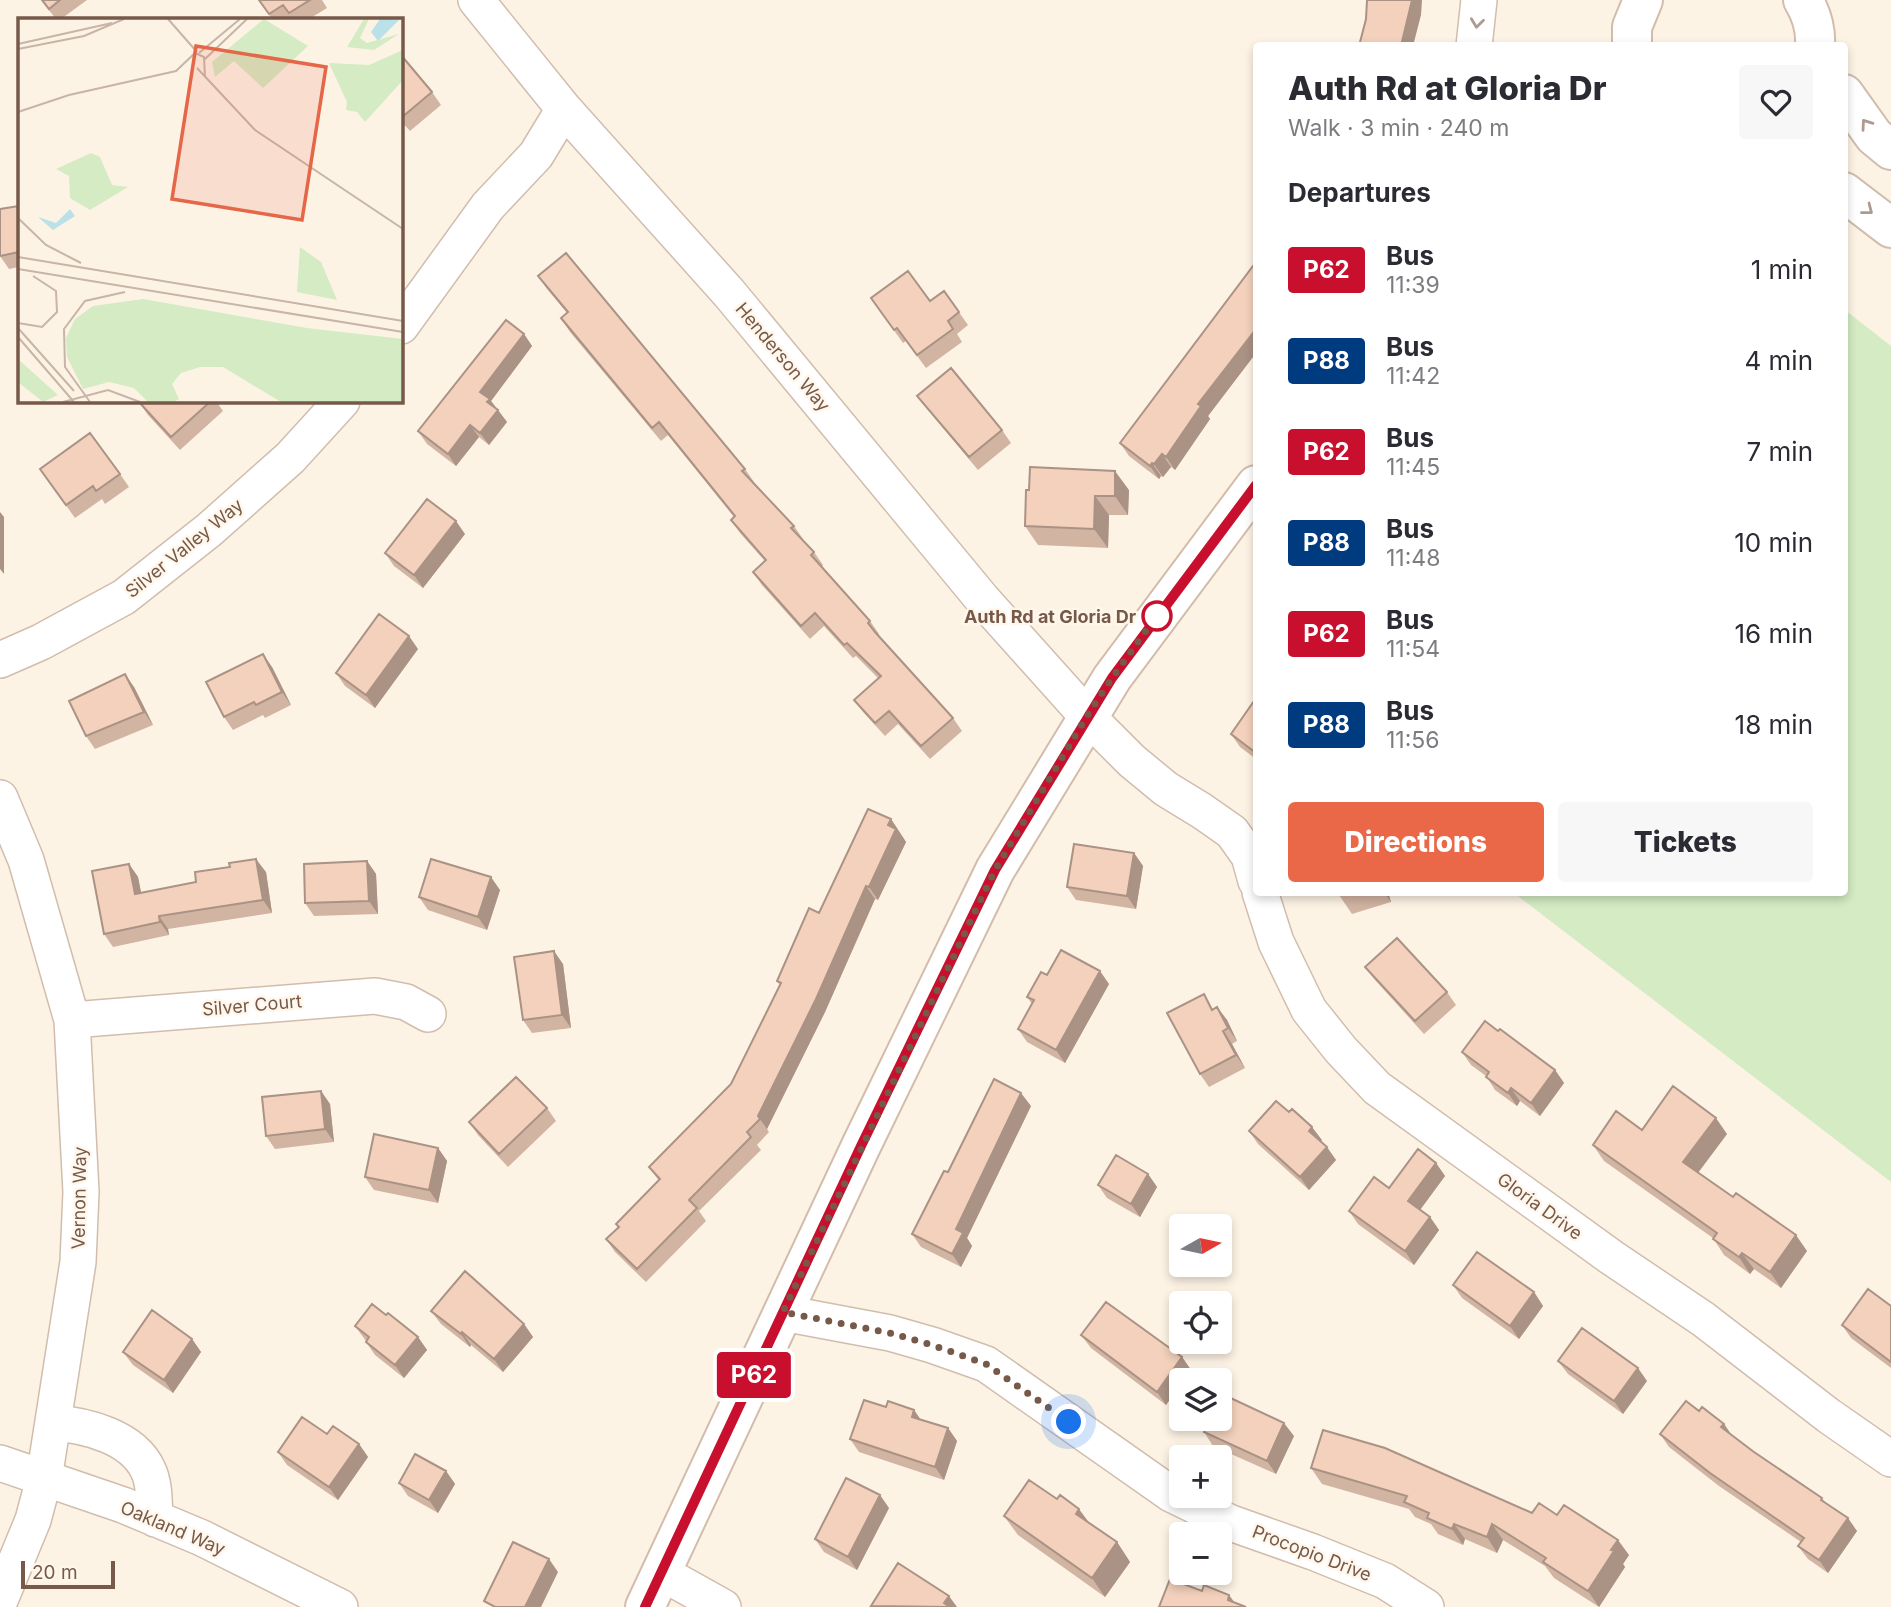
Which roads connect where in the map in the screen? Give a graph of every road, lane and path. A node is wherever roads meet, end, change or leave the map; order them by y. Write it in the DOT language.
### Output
graph roads {
  1 [pos="476,0"];
  2 [pos="1479,0"];
  3 [pos="1474,42"];
  4 [pos="1848,100"];
  5 [pos="564,109"];
  6 [pos="1891,150"];
  7 [pos="1848,195"];
  8 [pos="1891,228"];
  9 [pos="402,325"];
  10 [pos="341,402"];
  11 [pos="1253,489"];
  12 [pos="0,660"];
  13 [pos="1087,716"];
  14 [pos="0,798"];
  15 [pos="1253,870"];
  16 [pos="1261,896"];
  17 [pos="428,1014"];
  18 [pos="72,1020"];
  19 [pos="783,1312"];
  20 [pos="53,1423"];
  21 [pos="1891,1459"];
  22 [pos="0,1463"];
  23 [pos="44,1479"];
  24 [pos="155,1519"];
  25 [pos="662,1573"];
  26 [pos="0,1600"];
  27 [pos="340,1607"];
  28 [pos="645,1607"];
  29 [pos="723,1607"];
  30 [pos="1426,1607"];
  1 -- 5 [label="street, Henderson Way"];
  2 -- 3 [label="street, one-way"];
  6 -- 4 [label="main road, one-way"];
  5 -- 9 [label="street"];
  5 -- 13 [label="street, Henderson Way"];
  7 -- 8 [label="main road, one-way"];
  10 -- 12 [label="street, Silver Valley Way"];
  11 -- 13 [label="main road"];
  13 -- 15 [label="street"];
  13 -- 19 [label="main road"];
  14 -- 18 [label="street, Vernon Way"];
  16 -- 21 [label="street, Gloria Drive"];
  17 -- 18 [label="street, Silver Court"];
  18 -- 20 [label="street, Vernon Way"];
  19 -- 25 [label="main road"];
  19 -- 30 [label="street, Procopio Drive"];
  20 -- 23 [label="street, Vernon Way"];
  20 -- 24 [label="street"];
  22 -- 23 [label="street, Oakland Way"];
  23 -- 24 [label="street, Oakland Way"];
  23 -- 26 [label="street, Vernon Way"];
  24 -- 27 [label="street, Oakland Way"];
  25 -- 28 [label="main road"];
  25 -- 29 [label="street"];
}
